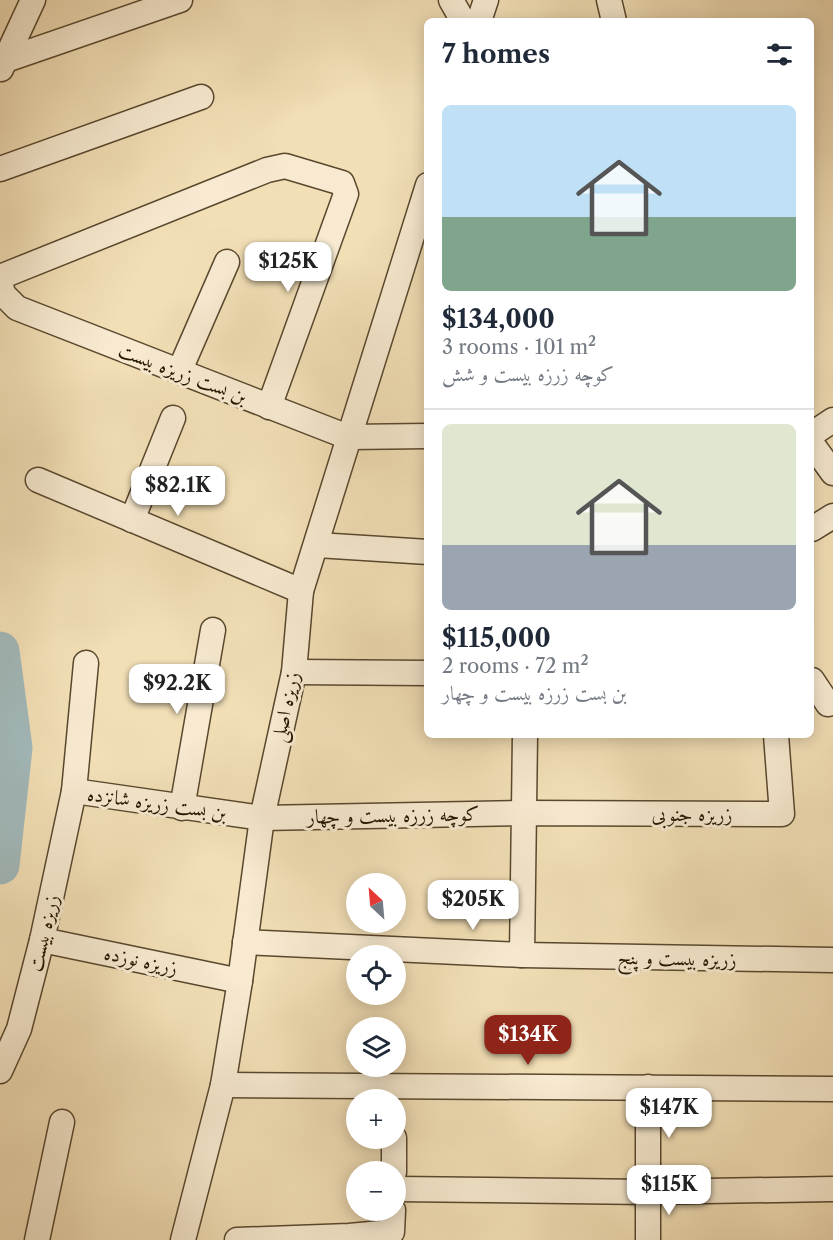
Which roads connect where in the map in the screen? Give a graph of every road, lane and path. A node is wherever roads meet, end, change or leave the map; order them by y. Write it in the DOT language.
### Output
graph roads {
  1 [pos="33,0"];
  2 [pos="180,0"];
  3 [pos="451,0"];
  4 [pos="486,0"];
  5 [pos="609,0"];
  6 [pos="461,18"];
  7 [pos="480,18"];
  8 [pos="613,18"];
  9 [pos="2,68"];
  10 [pos="201,97"];
  11 [pos="0,169"];
  12 [pos="424,198"];
  13 [pos="227,262"];
  14 [pos="0,279"];
  15 [pos="180,372"];
  16 [pos="269,407"];
  17 [pos="173,418"];
  18 [pos="833,420"];
  19 [pos="814,434"];
  20 [pos="424,436"];
  21 [pos="348,437"];
  22 [pos="814,447"];
  23 [pos="833,473"];
  24 [pos="38,480"];
  25 [pos="833,516"];
  26 [pos="132,520"];
  27 [pos="814,528"];
  28 [pos="317,545"];
  29 [pos="424,552"];
  30 [pos="301,591"];
  31 [pos="213,630"];
  32 [pos="86,663"];
  33 [pos="294,672"];
  34 [pos="424,673"];
  35 [pos="814,684"];
  36 [pos="824,707"];
  37 [pos="525,738"];
  38 [pos="776,738"];
  39 [pos="74,791"];
  40 [pos="182,808"];
  41 [pos="524,813"];
  42 [pos="262,818"];
  43 [pos="42,940"];
  44 [pos="246,942"];
  45 [pos="522,955"];
  46 [pos="833,960"];
  47 [pos="240,981"];
  48 [pos="0,1071"];
  49 [pos="223,1085"];
  50 [pos="648,1087"];
  51 [pos="833,1089"];
  52 [pos="346,1091"];
  53 [pos="406,1093"];
  54 [pos="62,1122"];
  55 [pos="833,1189"];
  56 [pos="406,1190"];
  57 [pos="648,1191"];
  58 [pos="393,1228"];
  59 [pos="37,1240"];
  60 [pos="183,1240"];
  61 [pos="237,1240"];
  62 [pos="648,1240"];
  1 -- 9 [label="street"];
  2 -- 9 [label="street"];
  3 -- 6 [label="street"];
  4 -- 7 [label="street"];
  5 -- 8 [label="street"];
  10 -- 11 [label="street"];
  12 -- 21 [label="street, زریزه اصلی"];
  13 -- 15 [label="street"];
  14 -- 15 [label="street, بن بست زریزه بیست"];
  14 -- 16 [label="street"];
  15 -- 16 [label="street, بن بست زریزه بیست"];
  16 -- 21 [label="street, بن بست زریزه بیست"];
  17 -- 26 [label="street"];
  18 -- 19 [label="street"];
  20 -- 21 [label="street"];
  21 -- 28 [label="street, زریزه اصلی"];
  22 -- 23 [label="street"];
  24 -- 26 [label="street"];
  25 -- 27 [label="street"];
  26 -- 30 [label="street"];
  28 -- 29 [label="street"];
  28 -- 30 [label="street, زریزه اصلی"];
  30 -- 33 [label="street, زریزه اصلی"];
  31 -- 40 [label="street"];
  32 -- 39 [label="street, بن بست زریزه شانزده"];
  33 -- 34 [label="street"];
  33 -- 42 [label="street, زریزه اصلی"];
  35 -- 36 [label="street"];
  37 -- 41 [label="street"];
  38 -- 41 [label="street, زریزه جنوبی"];
  39 -- 40 [label="street, بن بست زریزه شانزده"];
  39 -- 43 [label="street, زریزه بیست"];
  40 -- 42 [label="street, بن بست زریزه شانزده"];
  41 -- 42 [label="street, کوچه زرزه بیست و چهار"];
  41 -- 45 [label="street"];
  42 -- 44 [label="street, زریزه اصلی"];
  43 -- 47 [label="street, زریزه نوزده"];
  43 -- 48 [label="street, زریزه بیست"];
  44 -- 45 [label="street, زریزه بیست و پنج"];
  44 -- 47 [label="street, زریزه اصلی"];
  45 -- 46 [label="street, زریزه بیست و پنج"];
  47 -- 49 [label="street, زریزه اصلی"];
  49 -- 52 [label="street"];
  49 -- 60 [label="street, زریزه اصلی"];
  50 -- 51 [label="street"];
  50 -- 53 [label="street"];
  50 -- 57 [label="street"];
  54 -- 59 [label="street"];
  55 -- 57 [label="street"];
  56 -- 57 [label="street"];
  57 -- 62 [label="street"];
  58 -- 61 [label="street"];
}
